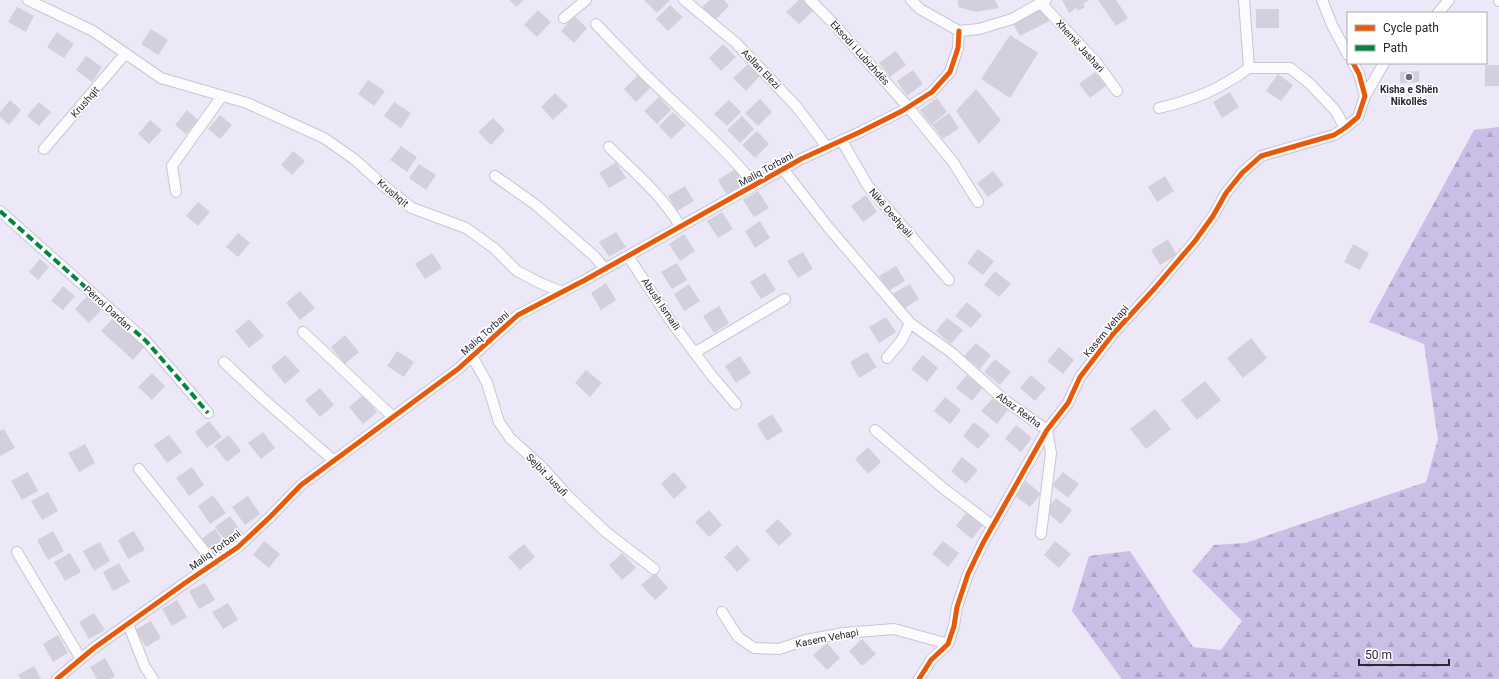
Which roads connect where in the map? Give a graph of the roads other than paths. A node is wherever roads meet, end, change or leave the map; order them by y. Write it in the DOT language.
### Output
graph roads {
  1 [pos="28,0"];
  2 [pos="586,0"];
  3 [pos="684,0"];
  4 [pos="810,0"];
  5 [pos="910,0"];
  6 [pos="1244,0"];
  7 [pos="1322,0"];
  8 [pos="1449,0"];
  9 [pos="1043,1"];
  10 [pos="1439,12"];
  11 [pos="564,18"];
  12 [pos="596,24"];
  13 [pos="959,31"];
  14 [pos="1347,53"];
  15 [pos="125,54"];
  16 [pos="1354,64"];
  17 [pos="1383,64"];
  18 [pos="1249,68"];
  19 [pos="1117,91"];
  20 [pos="222,96"];
  21 [pos="1365,96"];
  22 [pos="908,107"];
  23 [pos="1159,108"];
  24 [pos="1345,128"];
  25 [pos="842,141"];
  26 [pos="608,147"];
  27 [pos="827,147"];
  28 [pos="44,149"];
  29 [pos="783,169"];
  30 [pos="495,176"];
  31 [pos="755,185"];
  32 [pos="176,192"];
  33 [pos="978,202"];
  34 [pos="0,211"];
  35 [pos="680,226"];
  36 [pos="628,256"];
  37 [pos="605,269"];
  38 [pos="949,280"];
  39 [pos="562,292"];
  40 [pos="784,299"];
  41 [pos="910,323"];
  42 [pos="303,332"];
  43 [pos="694,352"];
  44 [pos="472,356"];
  45 [pos="887,358"];
  46 [pos="224,362"];
  47 [pos="736,404"];
  48 [pos="208,413"];
  49 [pos="393,417"];
  50 [pos="875,430"];
  51 [pos="1047,430"];
  52 [pos="333,460"];
  53 [pos="139,469"];
  54 [pos="993,526"];
  55 [pos="1041,534"];
  56 [pos="18,552"];
  57 [pos="214,563"];
  58 [pos="654,569"];
  59 [pos="722,612"];
  60 [pos="128,624"];
  61 [pos="948,644"];
  62 [pos="81,659"];
  63 [pos="919,678"];
  64 [pos="57,679"];
  65 [pos="153,679"];
  1 -- 15 [label="street, Krushqit"];
  2 -- 11 [label="street"];
  3 -- 27 [label="street, Asllan Elezi"];
  4 -- 22 [label="street, Eksodi i Lubizhdës"];
  5 -- 13 [label="street"];
  6 -- 18 [label="street"];
  7 -- 14 [label="street"];
  8 -- 10 [label="street"];
  9 -- 13 [label="street, Xhemë Jashari"];
  9 -- 19 [label="street, Xhemë Jashari"];
  12 -- 31 [label="street"];
  13 -- 22 [label="street, Maliq Torbani"];
  15 -- 20 [label="street, Krushqit"];
  15 -- 28 [label="street, Krushqit"];
  16 -- 21 [label="street"];
  17 -- 21 [label="street, Kasem Vehapi"];
  18 -- 23 [label="street"];
  18 -- 24 [label="street"];
  20 -- 32 [label="street"];
  20 -- 39 [label="street, Krushqit"];
  21 -- 24 [label="street, Kasem Vehapi"];
  22 -- 25 [label="street, Maliq Torbani"];
  22 -- 33 [label="street"];
  24 -- 51 [label="street, Kasem Vehapi"];
  25 -- 27 [label="street, Maliq Torbani"];
  25 -- 38 [label="street, Nikë Deshpali"];
  26 -- 35 [label="street"];
  27 -- 29 [label="street, Maliq Torbani"];
  29 -- 31 [label="street, Maliq Torbani"];
  29 -- 41 [label="street, Abaz Rexha"];
  30 -- 37 [label="street"];
  31 -- 35 [label="street, Maliq Torbani"];
  34 -- 48 [label="street, Përroi Dardan"];
  35 -- 36 [label="street, Maliq Torbani"];
  36 -- 37 [label="street, Maliq Torbani"];
  36 -- 43 [label="street, Abush Ismaili"];
  37 -- 39 [label="street, Maliq Torbani"];
  39 -- 44 [label="street, Maliq Torbani"];
  40 -- 43 [label="street"];
  41 -- 45 [label="street"];
  41 -- 51 [label="street, Abaz Rexha"];
  42 -- 49 [label="street"];
  43 -- 47 [label="street, Abush Ismaili"];
  44 -- 49 [label="street, Maliq Torbani"];
  44 -- 58 [label="street, Sejbit Jusufi"];
  46 -- 52 [label="street"];
  49 -- 52 [label="street, Maliq Torbani"];
  50 -- 54 [label="street"];
  51 -- 54 [label="street, Kasem Vehapi"];
  51 -- 55 [label="street, Abaz Rexha"];
  52 -- 57 [label="street, Maliq Torbani"];
  53 -- 57 [label="street"];
  54 -- 61 [label="street, Kasem Vehapi"];
  56 -- 62 [label="street"];
  57 -- 60 [label="street, Maliq Torbani"];
  59 -- 61 [label="street, Kasem Vehapi"];
  60 -- 62 [label="street, Maliq Torbani"];
  60 -- 65 [label="street"];
  61 -- 63 [label="street, Kasem Vehapi"];
  62 -- 64 [label="street, Maliq Torbani"];
}
